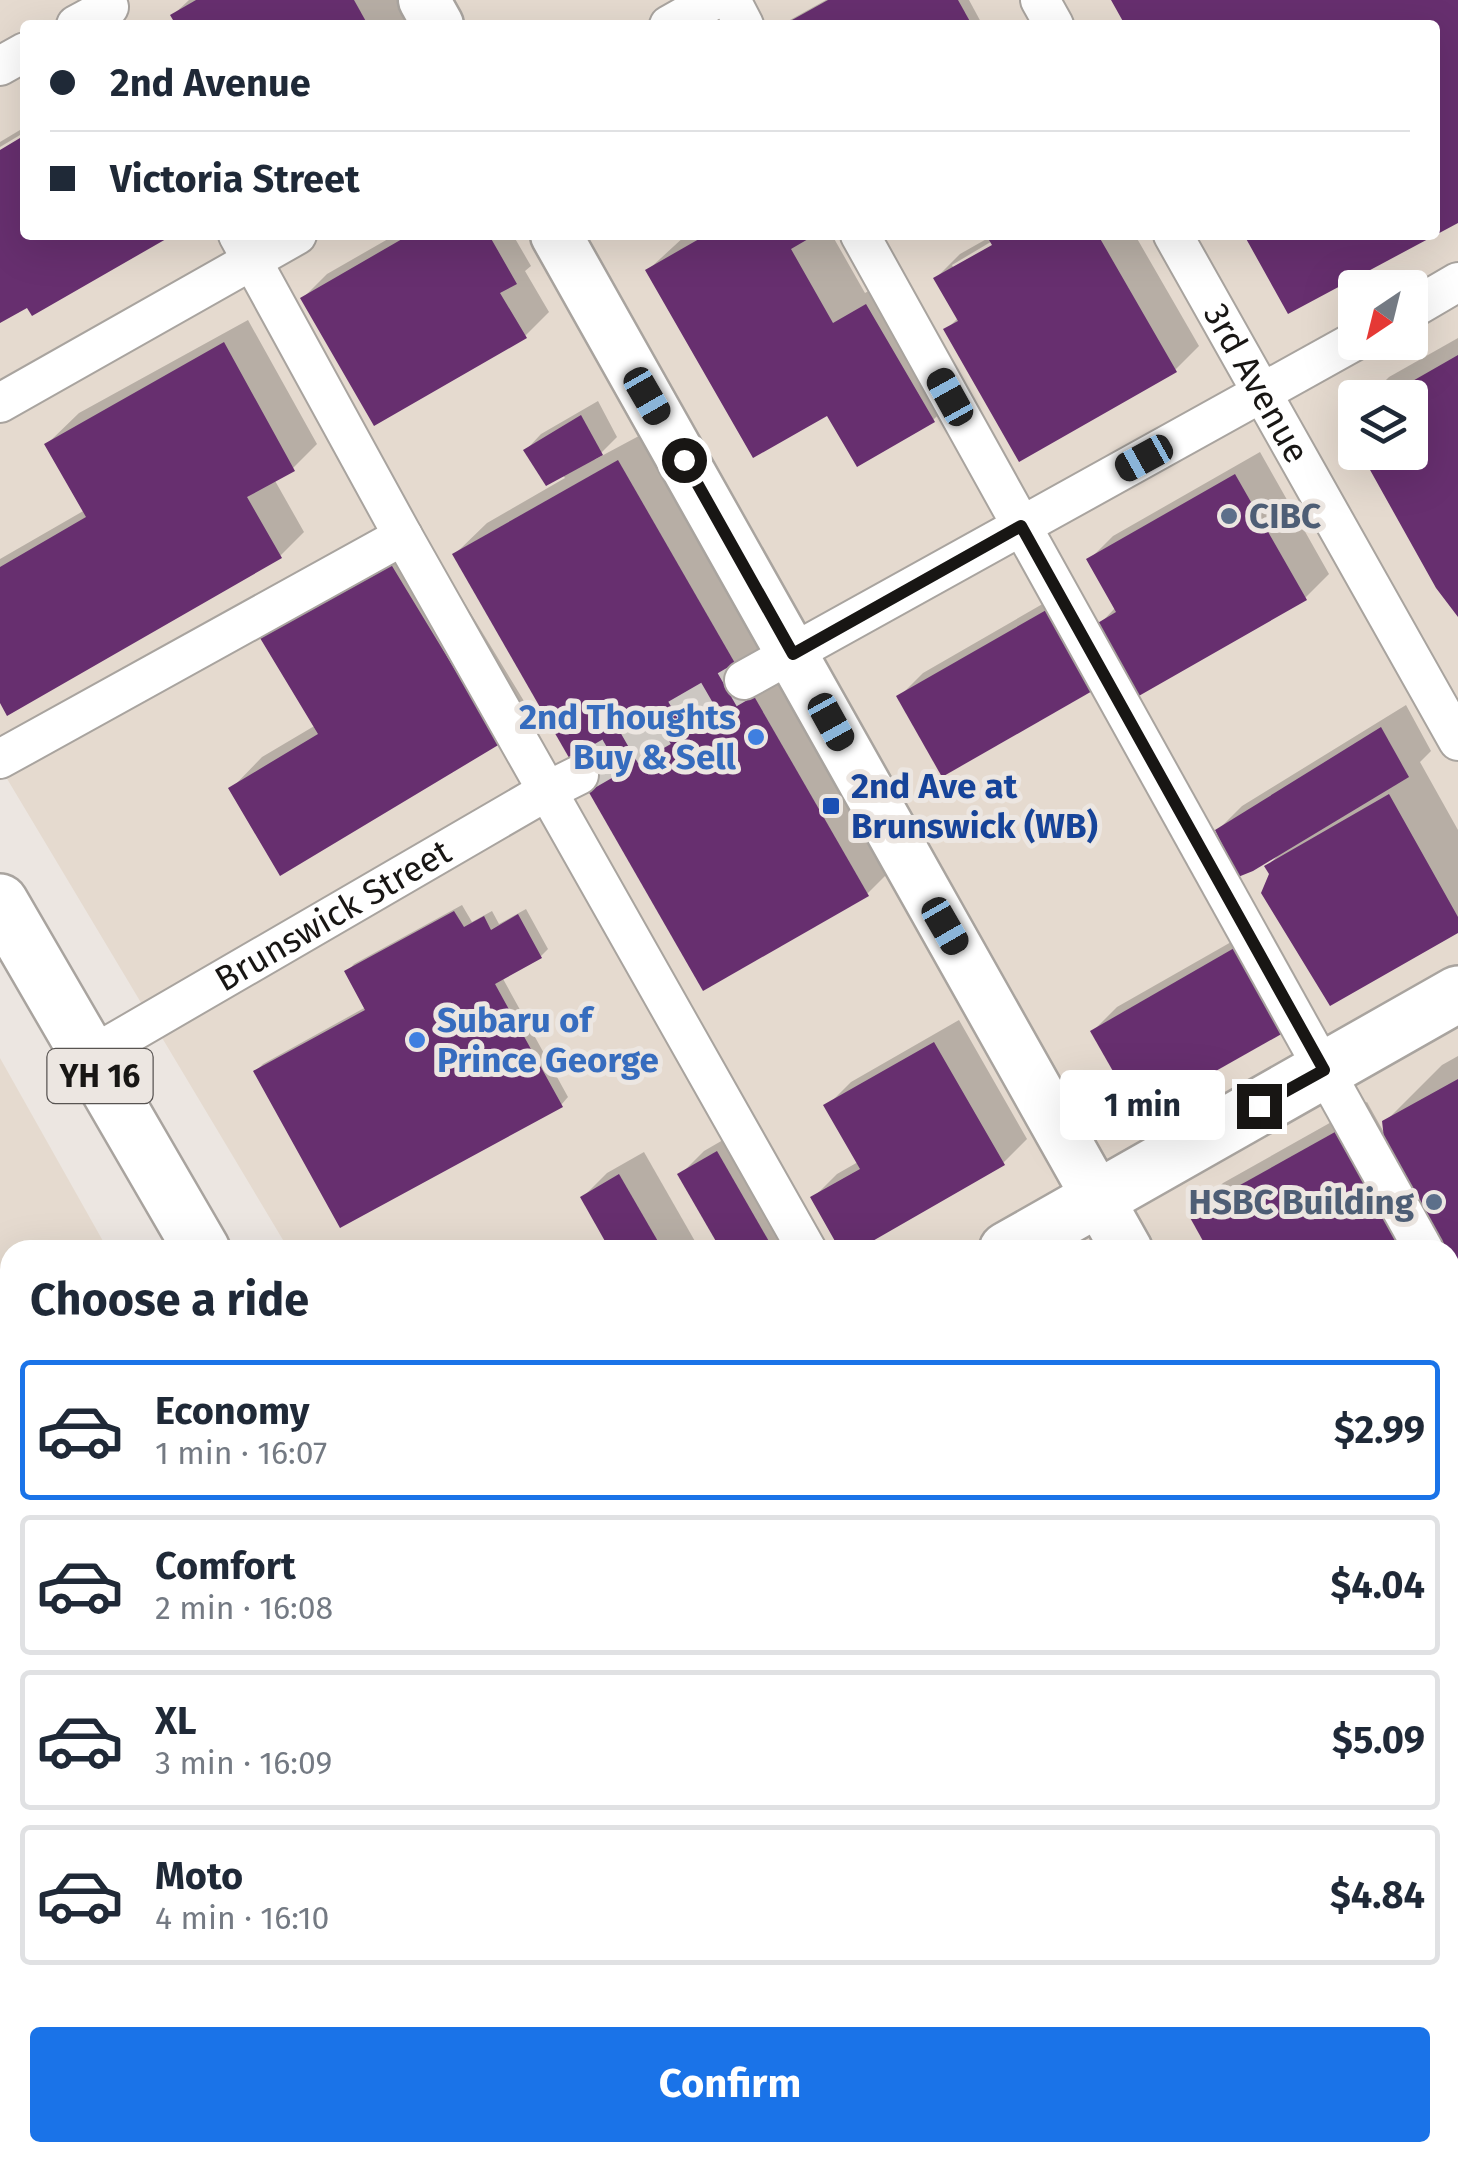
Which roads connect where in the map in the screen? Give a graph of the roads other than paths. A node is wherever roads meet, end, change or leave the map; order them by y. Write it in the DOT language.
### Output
graph roads {
  1 [pos="714,0"];
  2 [pos="678,20"];
  3 [pos="277,240"];
  4 [pos="559,240"];
  5 [pos="863,240"];
  6 [pos="1176,240"];
  7 [pos="246,248"];
  8 [pos="1458,282"];
  9 [pos="1428,300"];
  10 [pos="1338,351"];
  11 [pos="1262,394"];
  12 [pos="0,404"];
  13 [pos="1021,526"];
  14 [pos="403,536"];
  15 [pos="793,654"];
  16 [pos="744,680"];
  17 [pos="1458,740"];
  18 [pos="0,759"];
  19 [pos="563,783"];
  20 [pos="0,902"];
  21 [pos="1458,994"];
  22 [pos="89,1057"];
  23 [pos="1324,1070"];
  24 [pos="1098,1198"];
  25 [pos="196,1240"];
  26 [pos="802,1240"];
  27 [pos="1024,1240"];
  28 [pos="1122,1240"];
  29 [pos="1418,1240"];
  1 -- 2 [label="street"];
  3 -- 7 [label="street"];
  4 -- 15 [label="main road"];
  5 -- 13 [label="street"];
  6 -- 11 [label="street, 3rd Avenue"];
  7 -- 12 [label="street"];
  7 -- 14 [label="street"];
  8 -- 9 [label="street"];
  10 -- 11 [label="street"];
  11 -- 13 [label="street"];
  11 -- 17 [label="street, 3rd Avenue"];
  13 -- 15 [label="street"];
  13 -- 23 [label="street"];
  14 -- 18 [label="street"];
  14 -- 19 [label="street"];
  15 -- 16 [label="street"];
  15 -- 24 [label="main road"];
  19 -- 22 [label="street, Brunswick Street"];
  19 -- 26 [label="street"];
  20 -- 22 [label="highway, YH 16"];
  21 -- 23 [label="highway"];
  22 -- 25 [label="highway, YH 16"];
  23 -- 24 [label="highway"];
  23 -- 29 [label="street"];
  24 -- 27 [label="highway"];
  24 -- 28 [label="main road"];
}
